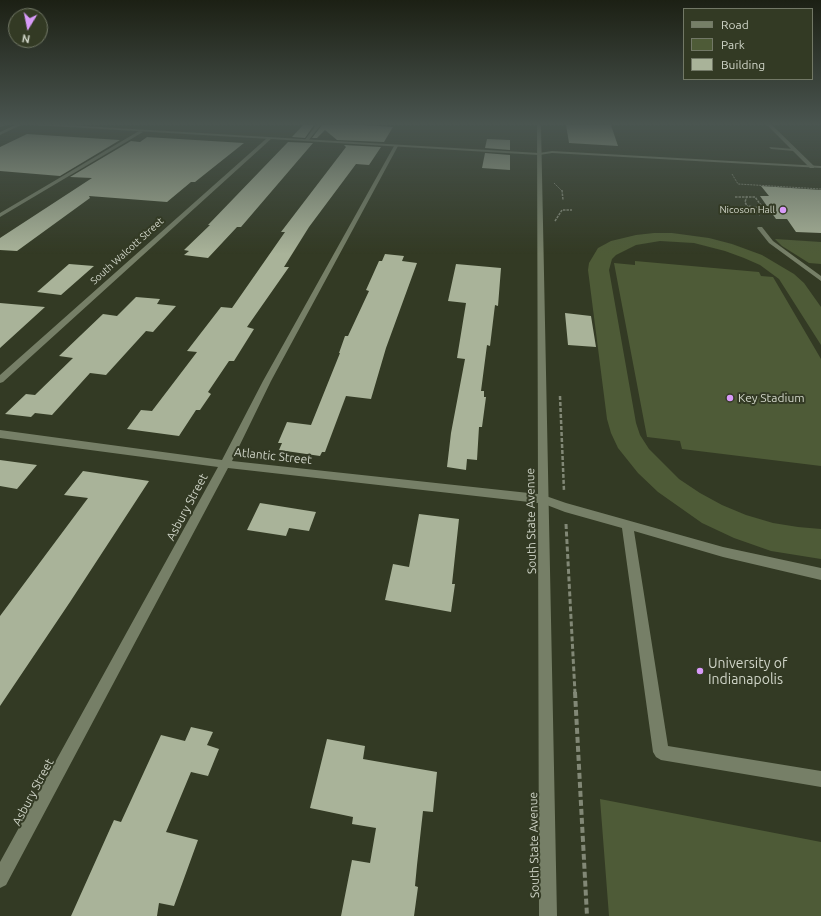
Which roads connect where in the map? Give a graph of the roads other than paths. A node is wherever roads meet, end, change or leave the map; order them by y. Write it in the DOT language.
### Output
graph roads {
  1 [pos="80,168"];
  2 [pos="236,168"];
  3 [pos="384,168"];
  4 [pos="539,168"];
  5 [pos="724,168"];
  6 [pos="783,171"];
  7 [pos="806,172"];
  8 [pos="814,173"];
  9 [pos="0,215"];
  10 [pos="760,228"];
  11 [pos="821,279"];
  12 [pos="0,380"];
  13 [pos="0,434"];
  14 [pos="225,464"];
  15 [pos="544,499"];
  16 [pos="627,525"];
  17 [pos="821,574"];
  18 [pos="821,779"];
  19 [pos="0,879"];
  20 [pos="548,916"];
  1 -- 9 [label="street"];
  2 -- 12 [label="street, South Walcott Street"];
  3 -- 14 [label="street, Asbury Street"];
  4 -- 15 [label="street, South State Avenue"];
  5 -- 6 [label="street"];
  7 -- 8 [label="street"];
  10 -- 11 [label="street"];
  13 -- 14 [label="street, Atlantic Street"];
  14 -- 15 [label="street, Atlantic Street"];
  14 -- 19 [label="street, Asbury Street"];
  15 -- 16 [label="street, Atlantic Street"];
  15 -- 20 [label="street, South State Avenue"];
  16 -- 17 [label="street, Atlantic Street"];
  16 -- 18 [label="street"];
}
